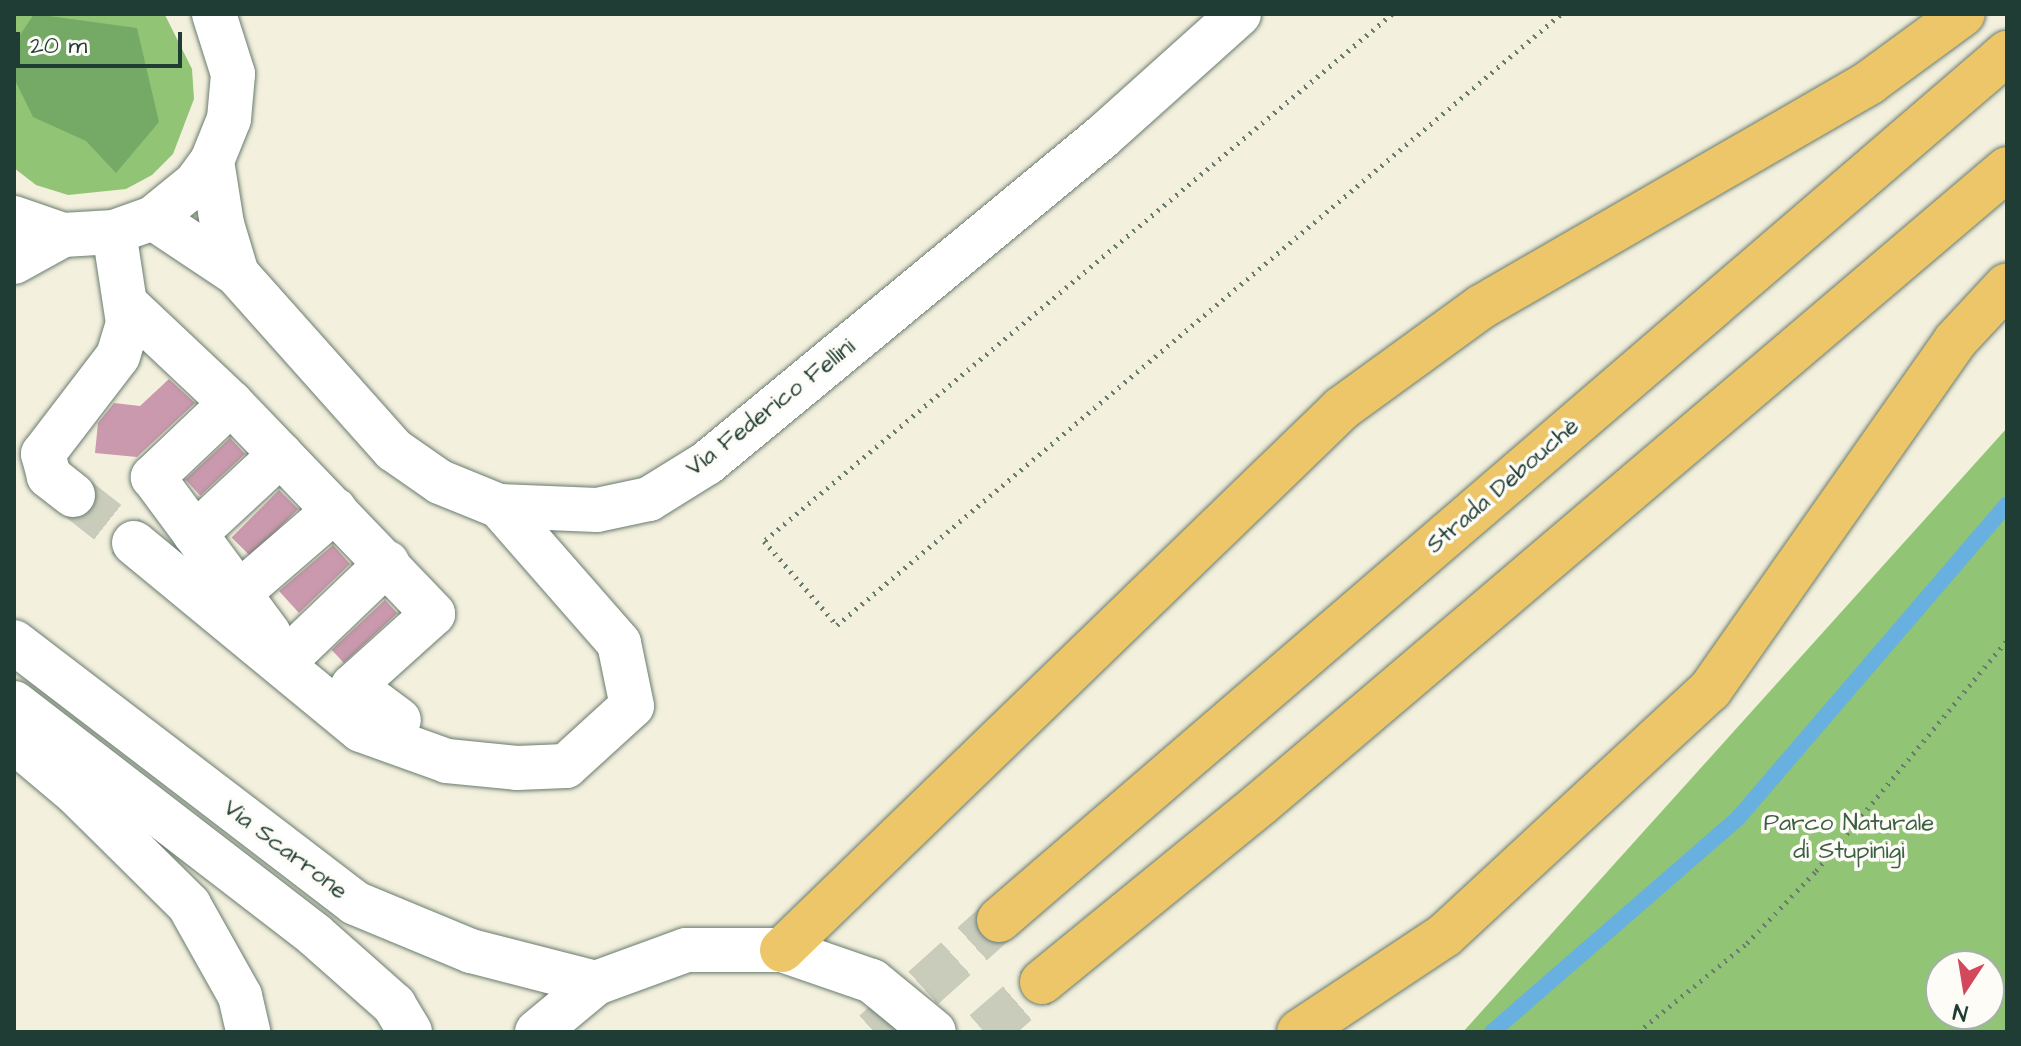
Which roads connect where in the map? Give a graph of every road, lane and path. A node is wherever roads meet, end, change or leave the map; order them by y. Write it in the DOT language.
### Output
graph roads {
  1 [pos="1239,14"];
  2 [pos="1392,14"];
  3 [pos="1561,14"];
  4 [pos="1963,14"];
  5 [pos="222,20"];
  6 [pos="2007,53"];
  7 [pos="212,161"];
  8 [pos="2007,169"];
  9 [pos="14,218"];
  10 [pos="133,225"];
  11 [pos="63,235"];
  12 [pos="14,262"];
  13 [pos="237,274"];
  14 [pos="2007,285"];
  15 [pos="126,304"];
  16 [pos="231,403"];
  17 [pos="281,454"];
  18 [pos="73,495"];
  19 [pos="499,506"];
  20 [pos="335,510"];
  21 [pos="195,534"];
  22 [pos="134,543"];
  23 [pos="387,563"];
  24 [pos="239,593"];
  25 [pos="2007,640"];
  26 [pos="14,642"];
  27 [pos="299,675"];
  28 [pos="14,703"];
  29 [pos="605,731"];
  30 [pos="14,741"];
  31 [pos="999,920"];
  32 [pos="782,950"];
  33 [pos="1042,982"];
  34 [pos="596,983"];
  35 [pos="248,1032"];
  36 [pos="410,1032"];
  37 [pos="537,1032"];
  38 [pos="934,1032"];
  39 [pos="1299,1032"];
  40 [pos="1638,1032"];
  1 -- 19 [label="street, Via Federico Fellini"];
  2 -- 3 [label="path"];
  4 -- 32 [label="main road"];
  5 -- 7 [label="street"];
  6 -- 31 [label="main road, Strada Debouchè"];
  7 -- 10 [label="street"];
  7 -- 13 [label="street, Via Federico Fellini"];
  8 -- 33 [label="main road"];
  9 -- 11 [label="street"];
  10 -- 11 [label="street"];
  10 -- 13 [label="street, Via Federico Fellini"];
  10 -- 15 [label="street"];
  11 -- 12 [label="street"];
  13 -- 19 [label="street, Via Federico Fellini"];
  14 -- 39 [label="main road"];
  15 -- 16 [label="street"];
  15 -- 18 [label="street"];
  16 -- 17 [label="street"];
  16 -- 21 [label="street"];
  17 -- 20 [label="street"];
  17 -- 21 [label="street"];
  19 -- 29 [label="street"];
  20 -- 23 [label="street"];
  20 -- 24 [label="street"];
  21 -- 24 [label="street"];
  22 -- 27 [label="street"];
  23 -- 27 [label="street"];
  23 -- 29 [label="street"];
  24 -- 27 [label="street"];
  25 -- 40 [label="path"];
  26 -- 34 [label="street, Via Scarrone"];
  27 -- 29 [label="street"];
  28 -- 36 [label="street, Via Scarrone"];
  30 -- 35 [label="street"];
  32 -- 34 [label="street"];
  32 -- 38 [label="street"];
  34 -- 37 [label="street"];
}
